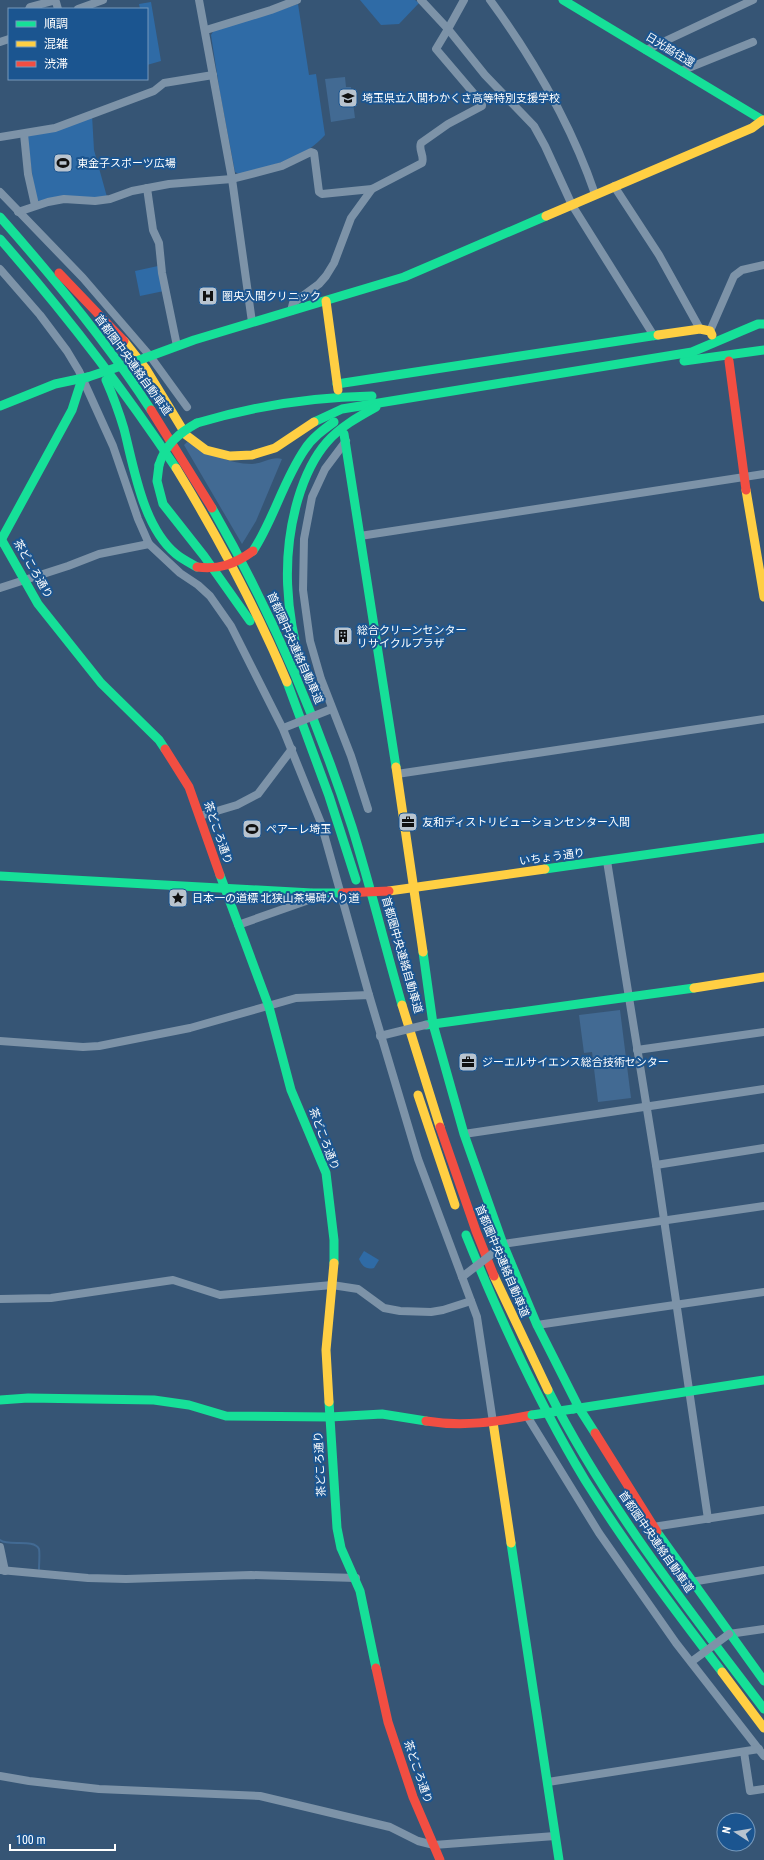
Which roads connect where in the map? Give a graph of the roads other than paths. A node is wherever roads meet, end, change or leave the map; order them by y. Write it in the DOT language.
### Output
graph roads {
  1 [pos="200,0"];
  2 [pos="296,0"];
  3 [pos="421,0"];
  4 [pos="464,0"];
  5 [pos="490,0"];
  6 [pos="564,0"];
  7 [pos="753,0"];
  8 [pos="102,3"];
  9 [pos="30,8"];
  10 [pos="58,8"];
  11 [pos="82,8"];
  12 [pos="448,29"];
  13 [pos="206,30"];
  14 [pos="753,42"];
  15 [pos="646,50"];
  16 [pos="681,70"];
  17 [pos="213,75"];
  18 [pos="764,122"];
  19 [pos="24,134"];
  20 [pos="0,137"];
  21 [pos="232,179"];
  22 [pos="614,186"];
  23 [pos="147,188"];
  24 [pos="372,190"];
  25 [pos="0,192"];
  26 [pos="595,194"];
  27 [pos="35,205"];
  28 [pos="572,205"];
  29 [pos="18,212"];
  30 [pos="0,216"];
  31 [pos="0,239"];
  32 [pos="764,265"];
  33 [pos="0,269"];
  34 [pos="326,301"];
  35 [pos="291,312"];
  36 [pos="252,322"];
  37 [pos="764,324"];
  38 [pos="700,329"];
  39 [pos="711,333"];
  40 [pos="654,336"];
  41 [pos="84,337"];
  42 [pos="177,346"];
  43 [pos="764,350"];
  44 [pos="147,357"];
  45 [pos="729,361"];
  46 [pos="85,378"];
  47 [pos="411,397"];
  48 [pos="0,406"];
  49 [pos="187,407"];
  50 [pos="376,407"];
  51 [pos="345,437"];
  52 [pos="764,474"];
  53 [pos="744,476"];
  54 [pos="360,536"];
  55 [pos="0,539"];
  56 [pos="149,544"];
  57 [pos="24,580"];
  58 [pos="0,588"];
  59 [pos="764,597"];
  60 [pos="331,709"];
  61 [pos="764,718"];
  62 [pos="285,728"];
  63 [pos="292,749"];
  64 [pos="323,774"];
  65 [pos="397,774"];
  66 [pos="339,789"];
  67 [pos="368,809"];
  68 [pos="200,816"];
  69 [pos="764,838"];
  70 [pos="607,861"];
  71 [pos="0,876"];
  72 [pos="224,887"];
  73 [pos="412,889"];
  74 [pos="312,893"];
  75 [pos="342,893"];
  76 [pos="364,905"];
  77 [pos="238,925"];
  78 [pos="372,933"];
  79 [pos="764,977"];
  80 [pos="369,995"];
  81 [pos="628,998"];
  82 [pos="269,1007"];
  83 [pos="429,1025"];
  84 [pos="764,1032"];
  85 [pos="380,1036"];
  86 [pos="402,1039"];
  87 [pos="0,1041"];
  88 [pos="637,1050"];
  89 [pos="415,1085"];
  90 [pos="764,1089"];
  91 [pos="646,1107"];
  92 [pos="464,1134"];
  93 [pos="764,1148"];
  94 [pos="656,1165"];
  95 [pos="764,1206"];
  96 [pos="457,1211"];
  97 [pos="664,1222"];
  98 [pos="462,1225"];
  99 [pos="503,1244"];
  100 [pos="462,1277"];
  101 [pos="332,1285"];
  102 [pos="764,1292"];
  103 [pos="0,1299"];
  104 [pos="471,1301"];
  105 [pos="676,1306"];
  106 [pos="537,1325"];
  107 [pos="764,1380"];
  108 [pos="688,1392"];
  109 [pos="0,1400"];
  110 [pos="576,1408"];
  111 [pos="529,1416"];
  112 [pos="330,1417"];
  113 [pos="493,1422"];
  114 [pos="764,1510"];
  115 [pos="708,1519"];
  116 [pos="653,1527"];
  117 [pos="0,1547"];
  118 [pos="764,1570"];
  119 [pos="2,1571"];
  120 [pos="356,1578"];
  121 [pos="691,1582"];
  122 [pos="764,1629"];
  123 [pos="729,1634"];
  124 [pos="691,1662"];
  125 [pos="764,1680"];
  126 [pos="764,1709"];
  127 [pos="764,1728"];
  128 [pos="744,1752"];
  129 [pos="762,1752"];
  130 [pos="0,1776"];
  131 [pos="548,1782"];
  132 [pos="764,1789"];
  133 [pos="555,1836"];
  134 [pos="434,1845"];
  135 [pos="440,1860"];
  136 [pos="559,1860"];
  1 -- 13 [label="street"];
  2 -- 13 [label="street"];
  3 -- 12 [label="street"];
  4 -- 12 [label="street"];
  5 -- 26 [label="street"];
  6 -- 15 [label="main road, 日光脇往還"];
  7 -- 15 [label="street"];
  8 -- 11 [label="street"];
  9 -- 10 [label="street"];
  12 -- 24 [label="street"];
  12 -- 28 [label="street"];
  13 -- 17 [label="street"];
  14 -- 16 [label="street"];
  15 -- 16 [label="main road, 日光脇往還"];
  16 -- 18 [label="main road, 日光脇往還"];
  17 -- 19 [label="street"];
  17 -- 21 [label="street"];
  18 -- 22 [label="main road"];
  19 -- 20 [label="street"];
  19 -- 27 [label="street"];
  21 -- 23 [label="street"];
  21 -- 24 [label="street"];
  21 -- 36 [label="street"];
  22 -- 26 [label="main road"];
  22 -- 38 [label="street"];
  23 -- 27 [label="street"];
  23 -- 42 [label="street"];
  24 -- 35 [label="street"];
  25 -- 29 [label="street"];
  26 -- 28 [label="main road"];
  27 -- 29 [label="street"];
  28 -- 34 [label="main road"];
  28 -- 40 [label="street"];
  29 -- 44 [label="street"];
  30 -- 47 [label="main road"];
  30 -- 66 [label="main road, 首都圏中央連絡自動車道"];
  31 -- 41 [label="main road, 首都圏中央連絡自動車道"];
  32 -- 39 [label="street"];
  33 -- 46 [label="street"];
  34 -- 35 [label="main road"];
  34 -- 40 [label="main road"];
  35 -- 36 [label="main road"];
  36 -- 42 [label="main road"];
  37 -- 47 [label="main road"];
  38 -- 39 [label="main road"];
  38 -- 40 [label="main road"];
  41 -- 50 [label="main road, bridge"];
  41 -- 64 [label="main road, 首都圏中央連絡自動車道"];
  42 -- 44 [label="main road"];
  43 -- 50 [label="main road"];
  44 -- 46 [label="main road, bridge"];
  44 -- 49 [label="street"];
  45 -- 53 [label="main road"];
  46 -- 48 [label="main road"];
  46 -- 55 [label="main road"];
  46 -- 56 [label="street"];
  47 -- 64 [label="main road, bridge"];
  50 -- 66 [label="main road"];
  51 -- 54 [label="main road"];
  51 -- 60 [label="street"];
  52 -- 53 [label="street"];
  53 -- 54 [label="street"];
  53 -- 59 [label="main road"];
  54 -- 65 [label="main road"];
  55 -- 57 [label="main road, 茶どころ通り"];
  56 -- 57 [label="street"];
  56 -- 62 [label="street"];
  57 -- 58 [label="street"];
  57 -- 68 [label="main road, 茶どころ通り"];
  60 -- 62 [label="street, bridge"];
  60 -- 67 [label="street"];
  61 -- 65 [label="street"];
  62 -- 63 [label="street"];
  63 -- 68 [label="street"];
  63 -- 75 [label="street"];
  64 -- 76 [label="main road, 首都圏中央連絡自動車道"];
  65 -- 73 [label="main road"];
  66 -- 126 [label="main road, 首都圏中央連絡自動車道"];
  68 -- 72 [label="main road, 茶どころ通り"];
  69 -- 70 [label="main road, いちょう通り"];
  70 -- 73 [label="main road, いちょう通り"];
  70 -- 81 [label="street"];
  71 -- 72 [label="main road, いちょう通り"];
  72 -- 74 [label="main road, いちょう通り"];
  72 -- 77 [label="main road, 茶どころ通り"];
  73 -- 75 [label="main road, いちょう通り, bridge"];
  73 -- 83 [label="main road"];
  74 -- 75 [label="main road, いちょう通り"];
  74 -- 77 [label="street"];
  75 -- 80 [label="street"];
  77 -- 82 [label="main road, 茶どころ通り"];
  78 -- 86 [label="main road, 首都圏中央連絡自動車道"];
  79 -- 81 [label="main road"];
  80 -- 82 [label="street"];
  80 -- 85 [label="street"];
  81 -- 83 [label="main road"];
  81 -- 88 [label="street"];
  82 -- 87 [label="street"];
  82 -- 101 [label="main road, 茶どころ通り"];
  83 -- 85 [label="street, bridge"];
  83 -- 92 [label="main road"];
  84 -- 88 [label="street"];
  85 -- 100 [label="street"];
  88 -- 91 [label="street"];
  89 -- 96 [label="main road, 首都圏中央連絡自動車道"];
  90 -- 91 [label="street"];
  91 -- 92 [label="street"];
  91 -- 94 [label="street"];
  92 -- 99 [label="main road"];
  93 -- 94 [label="street"];
  94 -- 97 [label="street"];
  95 -- 97 [label="street"];
  97 -- 99 [label="street"];
  97 -- 105 [label="street"];
  98 -- 127 [label="main road, 首都圏中央連絡自動車道"];
  99 -- 100 [label="street, bridge"];
  99 -- 106 [label="main road"];
  100 -- 104 [label="street"];
  101 -- 103 [label="street"];
  101 -- 104 [label="street"];
  101 -- 112 [label="main road, 茶どころ通り"];
  102 -- 105 [label="street"];
  104 -- 113 [label="street"];
  105 -- 106 [label="street"];
  105 -- 108 [label="street"];
  106 -- 110 [label="main road"];
  107 -- 108 [label="main road"];
  108 -- 110 [label="main road"];
  108 -- 115 [label="street"];
  109 -- 112 [label="main road"];
  110 -- 111 [label="main road, bridge"];
  110 -- 116 [label="main road"];
  111 -- 113 [label="main road"];
  111 -- 124 [label="street"];
  112 -- 113 [label="main road"];
  112 -- 120 [label="main road, 茶どころ通り"];
  113 -- 131 [label="main road"];
  114 -- 115 [label="street"];
  115 -- 116 [label="street"];
  116 -- 121 [label="main road"];
  117 -- 119 [label="street"];
  118 -- 121 [label="street"];
  119 -- 120 [label="street"];
  120 -- 134 [label="main road, 茶どころ通り"];
  121 -- 123 [label="main road"];
  122 -- 123 [label="street"];
  123 -- 124 [label="street, bridge"];
  123 -- 125 [label="main road"];
  124 -- 129 [label="street"];
  128 -- 129 [label="street"];
  128 -- 131 [label="street"];
  128 -- 132 [label="street"];
  130 -- 134 [label="street"];
  131 -- 133 [label="main road"];
  133 -- 134 [label="street"];
  133 -- 136 [label="main road"];
  134 -- 135 [label="main road, 茶どころ通り"];
}
